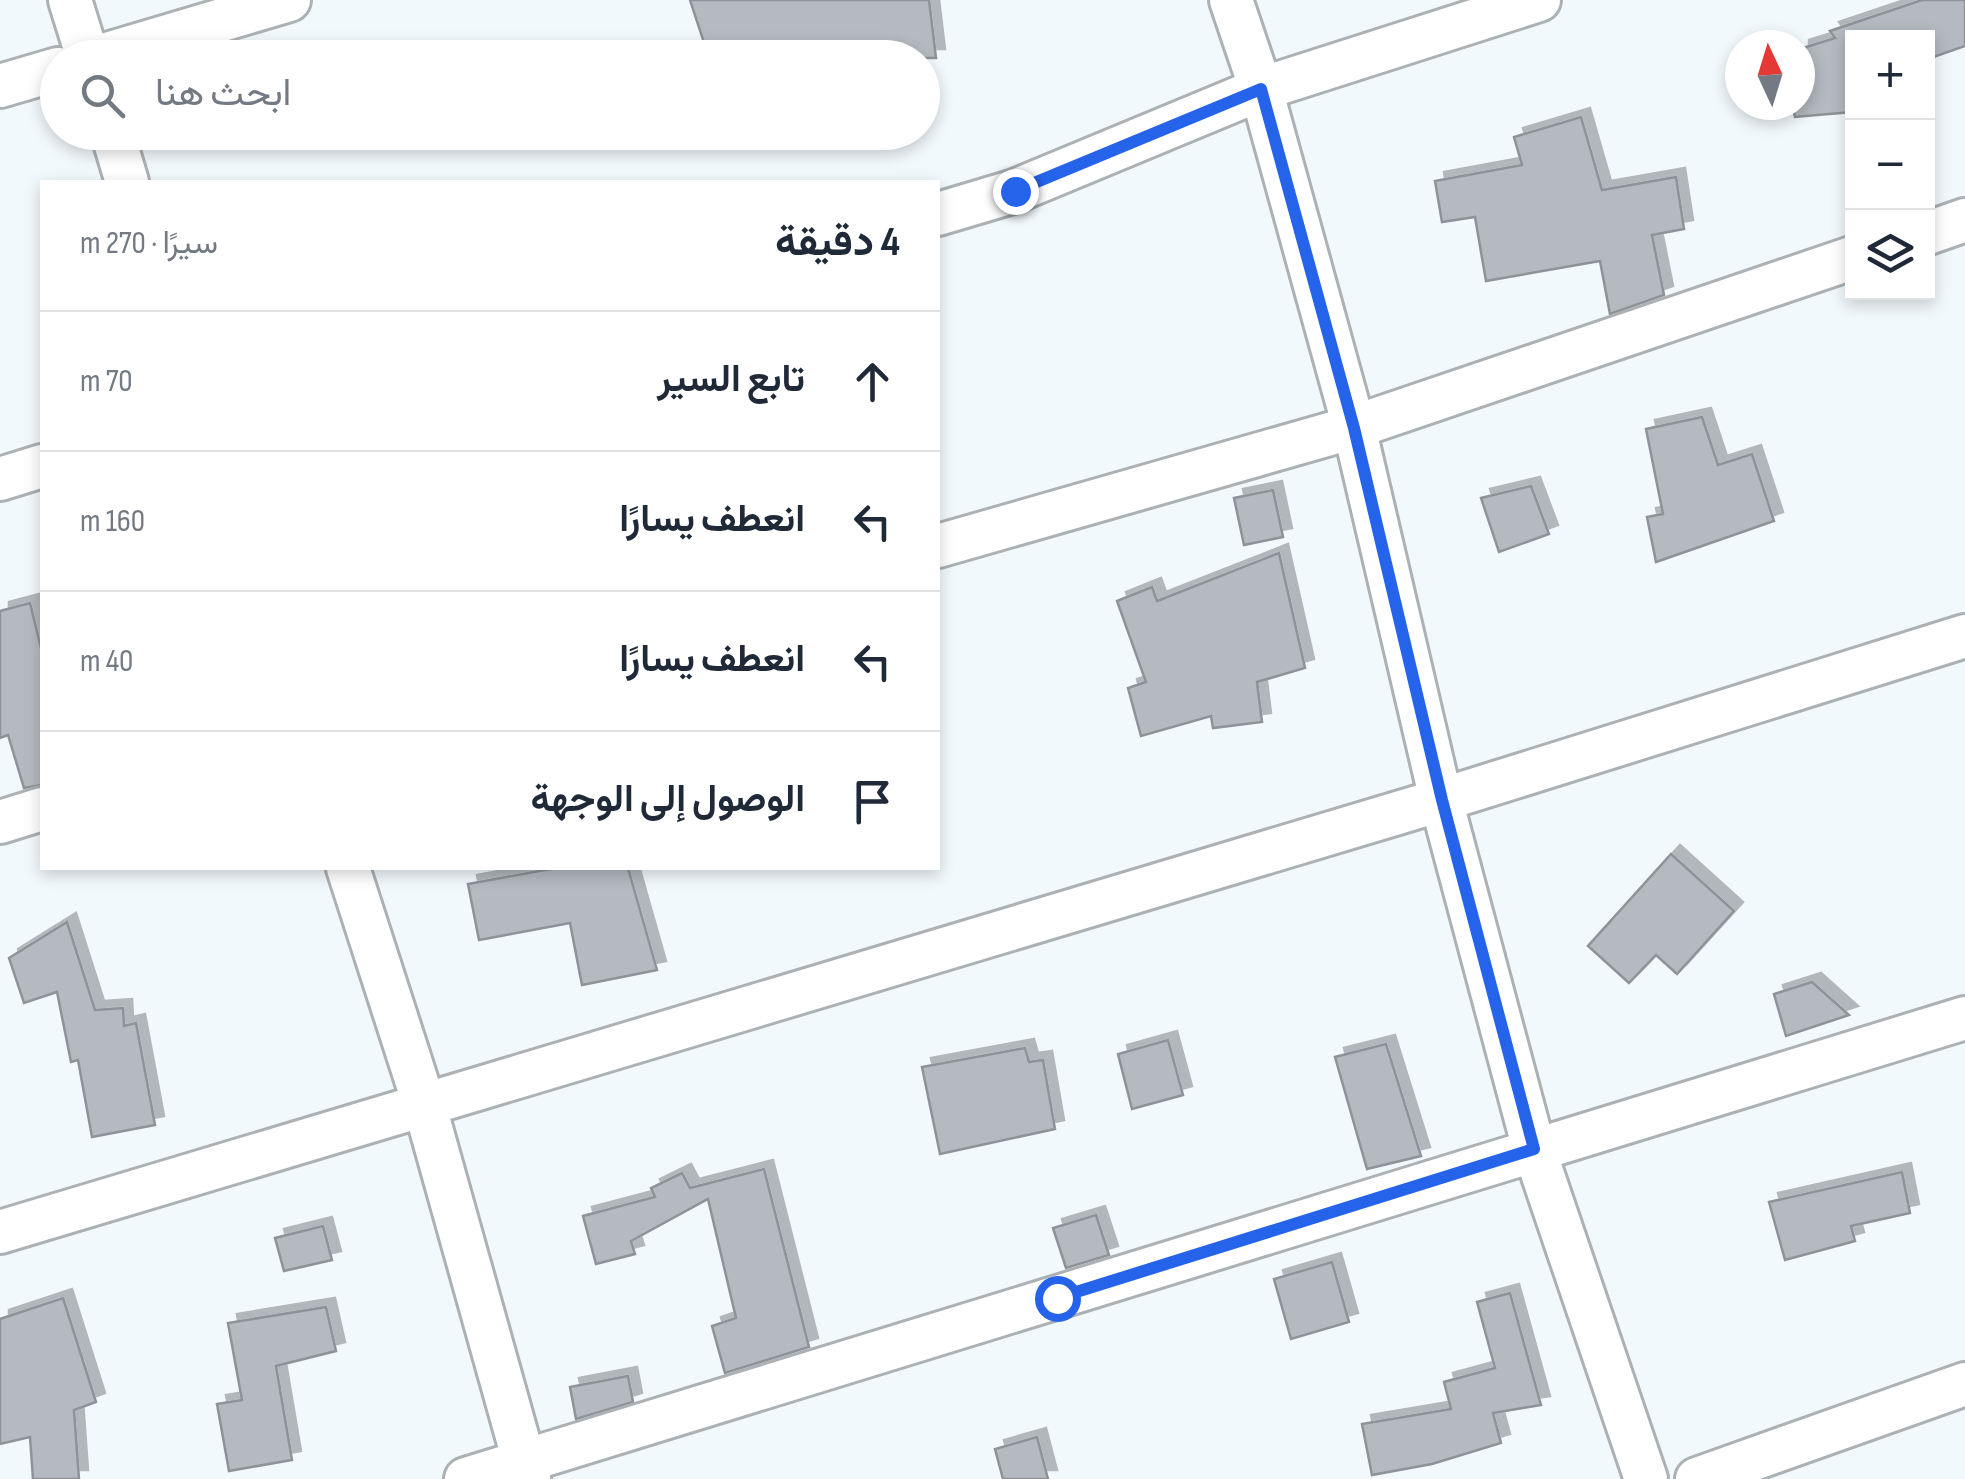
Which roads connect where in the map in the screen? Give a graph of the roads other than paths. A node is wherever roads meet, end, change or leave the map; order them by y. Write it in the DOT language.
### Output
graph roads {
  1 [pos="70,0"];
  2 [pos="289,0"];
  3 [pos="1231,0"];
  4 [pos="1540,0"];
  5 [pos="84,40"];
  6 [pos="152,40"];
  7 [pos="40,74"];
  8 [pos="0,86"];
  9 [pos="1261,89"];
  10 [pos="118,150"];
  11 [pos="127,180"];
  12 [pos="940,213"];
  13 [pos="1965,220"];
  14 [pos="1935,230"];
  15 [pos="1845,260"];
  16 [pos="1354,428"];
  17 [pos="40,467"];
  18 [pos="0,478"];
  19 [pos="940,545"];
  20 [pos="1965,636"];
  21 [pos="1442,800"];
  22 [pos="40,810"];
  23 [pos="0,822"];
  24 [pos="349,870"];
  25 [pos="1965,1018"];
  26 [pos="425,1107"];
  27 [pos="1534,1149"];
  28 [pos="0,1232"];
  29 [pos="1965,1384"];
  30 [pos="526,1470"];
  31 [pos="466,1479"];
  32 [pos="1646,1479"];
  33 [pos="1697,1479"];
  1 -- 5 [label="street"];
  2 -- 6 [label="street"];
  3 -- 9 [label="street"];
  4 -- 9 [label="street"];
  7 -- 8 [label="street"];
  9 -- 12 [label="street"];
  9 -- 16 [label="street"];
  10 -- 11 [label="street"];
  13 -- 14 [label="street"];
  15 -- 16 [label="street"];
  16 -- 19 [label="street"];
  16 -- 21 [label="street"];
  17 -- 18 [label="street"];
  20 -- 21 [label="street"];
  21 -- 26 [label="street"];
  21 -- 27 [label="street"];
  22 -- 23 [label="street"];
  24 -- 26 [label="street"];
  25 -- 27 [label="street"];
  26 -- 28 [label="street"];
  26 -- 30 [label="street"];
  27 -- 30 [label="street"];
  27 -- 32 [label="street"];
  29 -- 33 [label="street"];
  30 -- 31 [label="street"];
}
